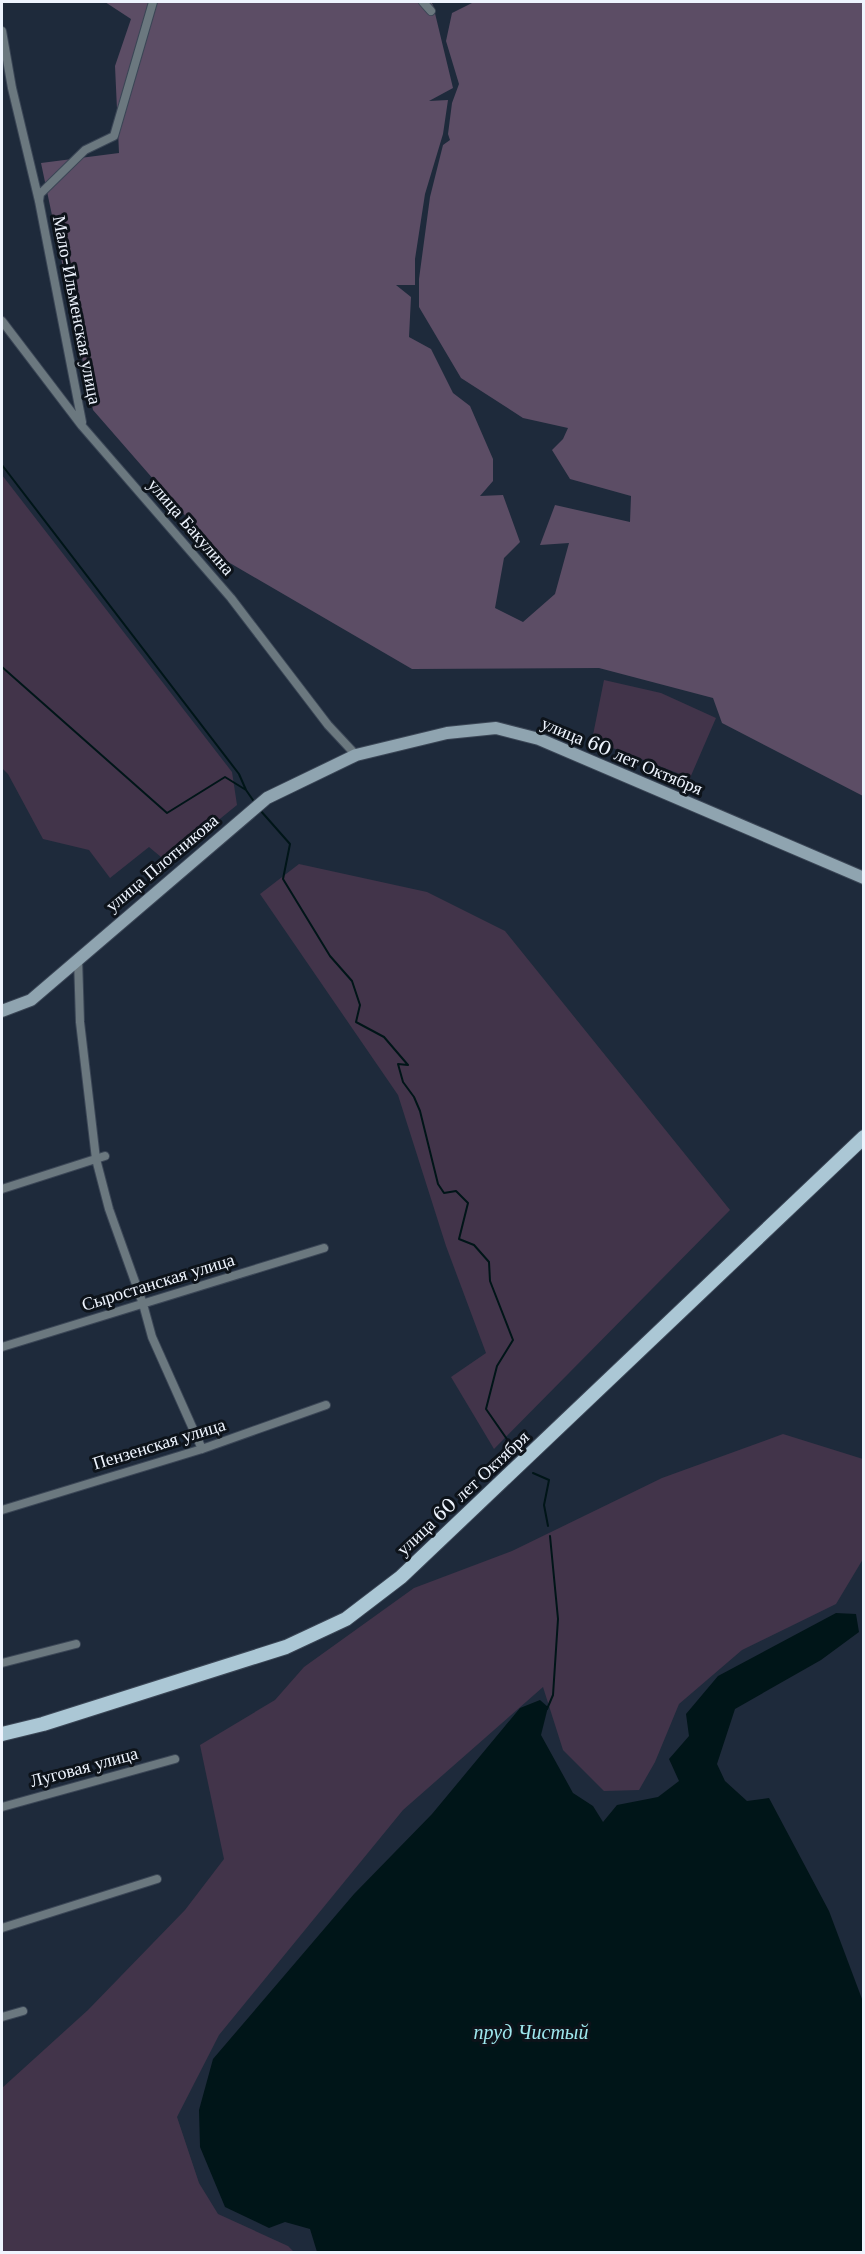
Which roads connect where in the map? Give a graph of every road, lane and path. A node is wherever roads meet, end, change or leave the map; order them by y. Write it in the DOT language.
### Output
graph roads {
  1 [pos="153,2"];
  2 [pos="423,2"];
  3 [pos="431,11"];
  4 [pos="2,30"];
  5 [pos="39,201"];
  6 [pos="2,321"];
  7 [pos="82,426"];
  8 [pos="356,755"];
  9 [pos="864,878"];
  10 [pos="78,958"];
  11 [pos="2,1011"];
  12 [pos="864,1137"];
  13 [pos="100,1158"];
  14 [pos="2,1189"];
  15 [pos="324,1248"];
  16 [pos="143,1304"];
  17 [pos="2,1347"];
  18 [pos="326,1405"];
  19 [pos="202,1449"];
  20 [pos="2,1510"];
  21 [pos="76,1644"];
  22 [pos="2,1664"];
  23 [pos="2,1734"];
  24 [pos="175,1760"];
  25 [pos="2,1807"];
  26 [pos="157,1879"];
  27 [pos="2,1928"];
  28 [pos="23,2011"];
  29 [pos="2,2017"];
  1 -- 5 [label="street, Мало-Ильменская улица"];
  2 -- 3 [label="street"];
  4 -- 5 [label="street, Мало-Ильменская улица"];
  5 -- 7 [label="street, Мало-Ильменская улица"];
  6 -- 7 [label="street, улица Бакулина"];
  7 -- 8 [label="street, улица Бакулина"];
  8 -- 9 [label="street, улица 60 лет Октября"];
  8 -- 10 [label="street, улица Плотникова"];
  10 -- 11 [label="street, улица Плотникова"];
  10 -- 13 [label="street"];
  12 -- 23 [label="main road, улица 60 лет Октября"];
  13 -- 14 [label="street"];
  13 -- 16 [label="street"];
  15 -- 16 [label="street, Сыростанская улица"];
  16 -- 17 [label="street, Сыростанская улица"];
  16 -- 19 [label="street"];
  18 -- 19 [label="street, Пензенская улица"];
  19 -- 20 [label="street, Пензенская улица"];
  21 -- 22 [label="street"];
  24 -- 25 [label="street, Луговая улица"];
  26 -- 27 [label="street"];
  28 -- 29 [label="street"];
}
